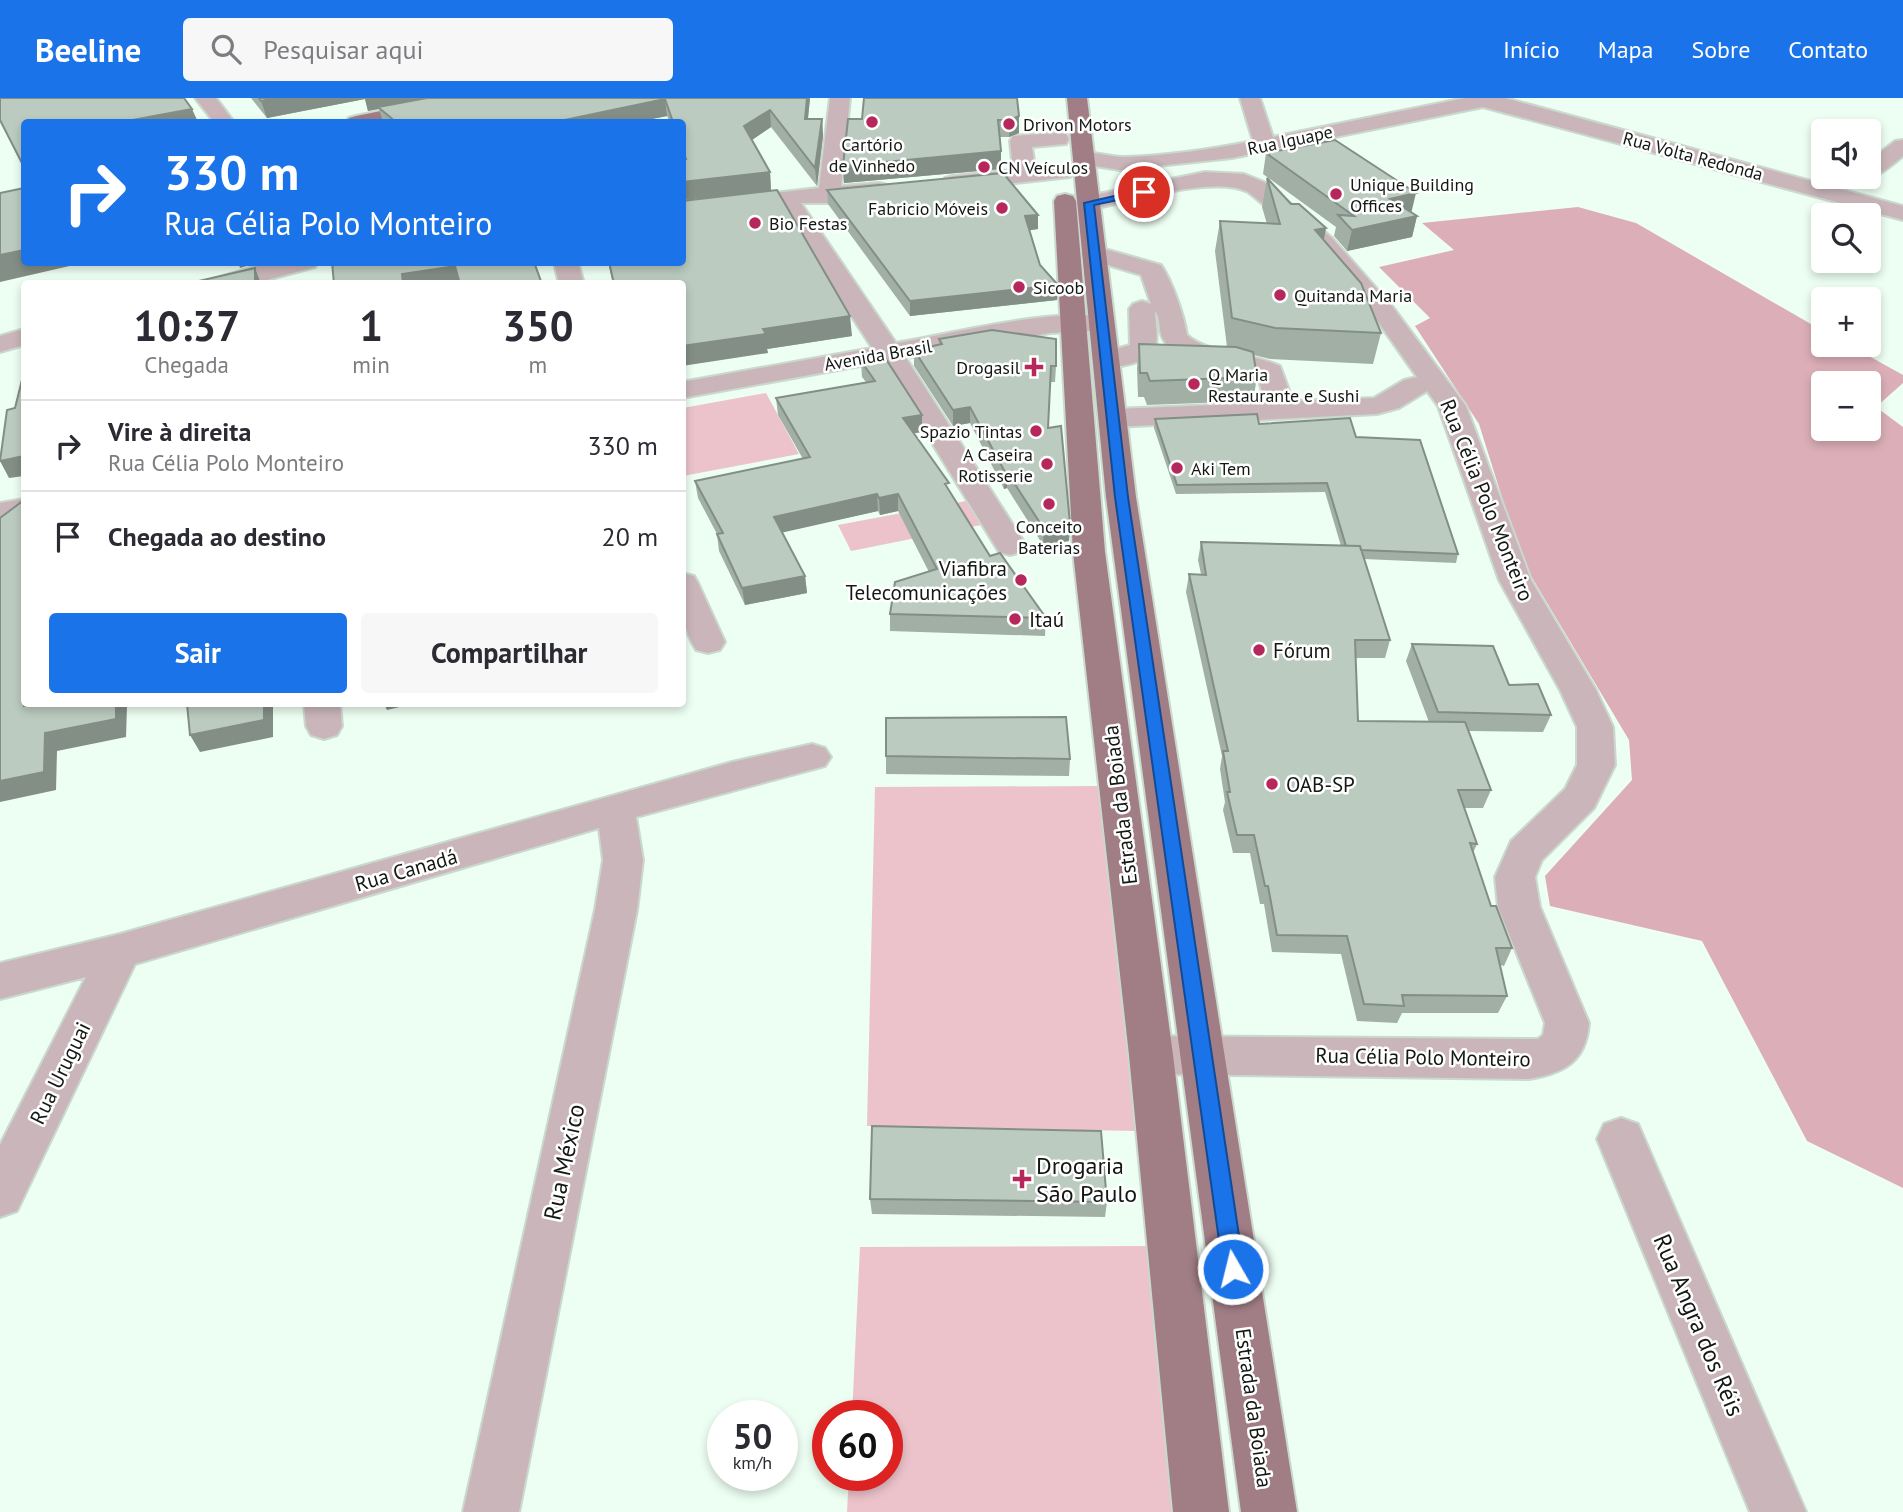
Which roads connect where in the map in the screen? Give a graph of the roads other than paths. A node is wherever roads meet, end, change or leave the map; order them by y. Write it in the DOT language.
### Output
graph roads {
  1 [pos="205,98"];
  2 [pos="840,98"];
  3 [pos="1077,98"];
  4 [pos="1250,98"];
  5 [pos="467,99"];
  6 [pos="1489,99"];
  7 [pos="1054,112"];
  8 [pos="222,119"];
  9 [pos="370,119"];
  10 [pos="1058,139"];
  11 [pos="1903,146"];
  12 [pos="1084,158"];
  13 [pos="1881,162"];
  14 [pos="1249,168"];
  15 [pos="1062,172"];
  16 [pos="1025,176"];
  17 [pos="934,185"];
  18 [pos="1105,188"];
  19 [pos="894,189"];
  20 [pos="1844,189"];
  21 [pos="829,195"];
  22 [pos="1836,195"];
  23 [pos="786,197"];
  24 [pos="686,210"];
  25 [pos="1903,213"];
  26 [pos="1094,253"];
  27 [pos="292,270"];
  28 [pos="243,280"];
  29 [pos="1153,308"];
  30 [pos="1091,321"];
  31 [pos="21,339"];
  32 [pos="0,344"];
  33 [pos="890,354"];
  34 [pos="1108,360"];
  35 [pos="1435,382"];
  36 [pos="686,389"];
  37 [pos="1282,411"];
  38 [pos="1114,418"];
  39 [pos="21,508"];
  40 [pos="0,512"];
  41 [pos="1010,545"];
  42 [pos="686,592"];
  43 [pos="708,642"];
  44 [pos="812,757"];
  45 [pos="616,810"];
  46 [pos="120,951"];
  47 [pos="0,981"];
  48 [pos="1202,1054"];
  49 [pos="1151,1055"];
  50 [pos="1621,1139"];
  51 [pos="0,1195"];
  52 [pos="491,1512"];
  53 [pos="1201,1512"];
  54 [pos="1269,1512"];
  55 [pos="1778,1512"];
  1 -- 8 [label="street"];
  2 -- 21 [label="street"];
  3 -- 12 [label="main road, Estrada da Boiada"];
  4 -- 14 [label="street"];
  5 -- 9 [label="main road"];
  6 -- 14 [label="street, Rua Iguape"];
  6 -- 22 [label="street, Rua Volta Redonda"];
  7 -- 10 [label="main road, Estrada da Boiada"];
  10 -- 15 [label="main road, Estrada da Boiada"];
  10 -- 16 [label="street"];
  11 -- 13 [label="street"];
  12 -- 18 [label="main road, Estrada da Boiada"];
  12 -- 18 [label="street"];
  14 -- 18 [label="street"];
  14 -- 35 [label="street, Rua Célia Polo Monteiro"];
  15 -- 16 [label="street"];
  15 -- 30 [label="main road, Estrada da Boiada"];
  16 -- 17 [label="street"];
  18 -- 26 [label="main road, Estrada da Boiada"];
  19 -- 21 [label="street"];
  20 -- 22 [label="street"];
  21 -- 23 [label="street"];
  22 -- 25 [label="street, Rua Volta Redonda"];
  23 -- 24 [label="street"];
  23 -- 33 [label="street"];
  26 -- 29 [label="street"];
  26 -- 30 [label="main road, Estrada da Boiada"];
  27 -- 28 [label="street"];
  29 -- 30 [label="street, Avenida Brasil"];
  29 -- 34 [label="street"];
  29 -- 37 [label="street"];
  30 -- 33 [label="street, Avenida Brasil"];
  30 -- 34 [label="main road, Estrada da Boiada"];
  30 -- 49 [label="main road, Estrada da Boiada"];
  31 -- 32 [label="street"];
  33 -- 36 [label="street, Avenida Brasil"];
  33 -- 41 [label="street"];
  34 -- 38 [label="main road, Estrada da Boiada"];
  35 -- 37 [label="street"];
  35 -- 48 [label="street, Rua Célia Polo Monteiro"];
  37 -- 38 [label="street"];
  38 -- 48 [label="main road, Estrada da Boiada"];
  39 -- 40 [label="street"];
  42 -- 43 [label="street"];
  44 -- 45 [label="street, Rua Canadá"];
  45 -- 46 [label="street, Rua Canadá"];
  45 -- 52 [label="street, Rua México"];
  46 -- 47 [label="street, Rua Canadá"];
  46 -- 51 [label="street, Rua Uruguai"];
  48 -- 49 [label="street, Rua Célia Polo Monteiro"];
  48 -- 54 [label="main road, Estrada da Boiada"];
  49 -- 53 [label="main road, Estrada da Boiada"];
  50 -- 55 [label="street, Rua Angra dos Réis"];
}
